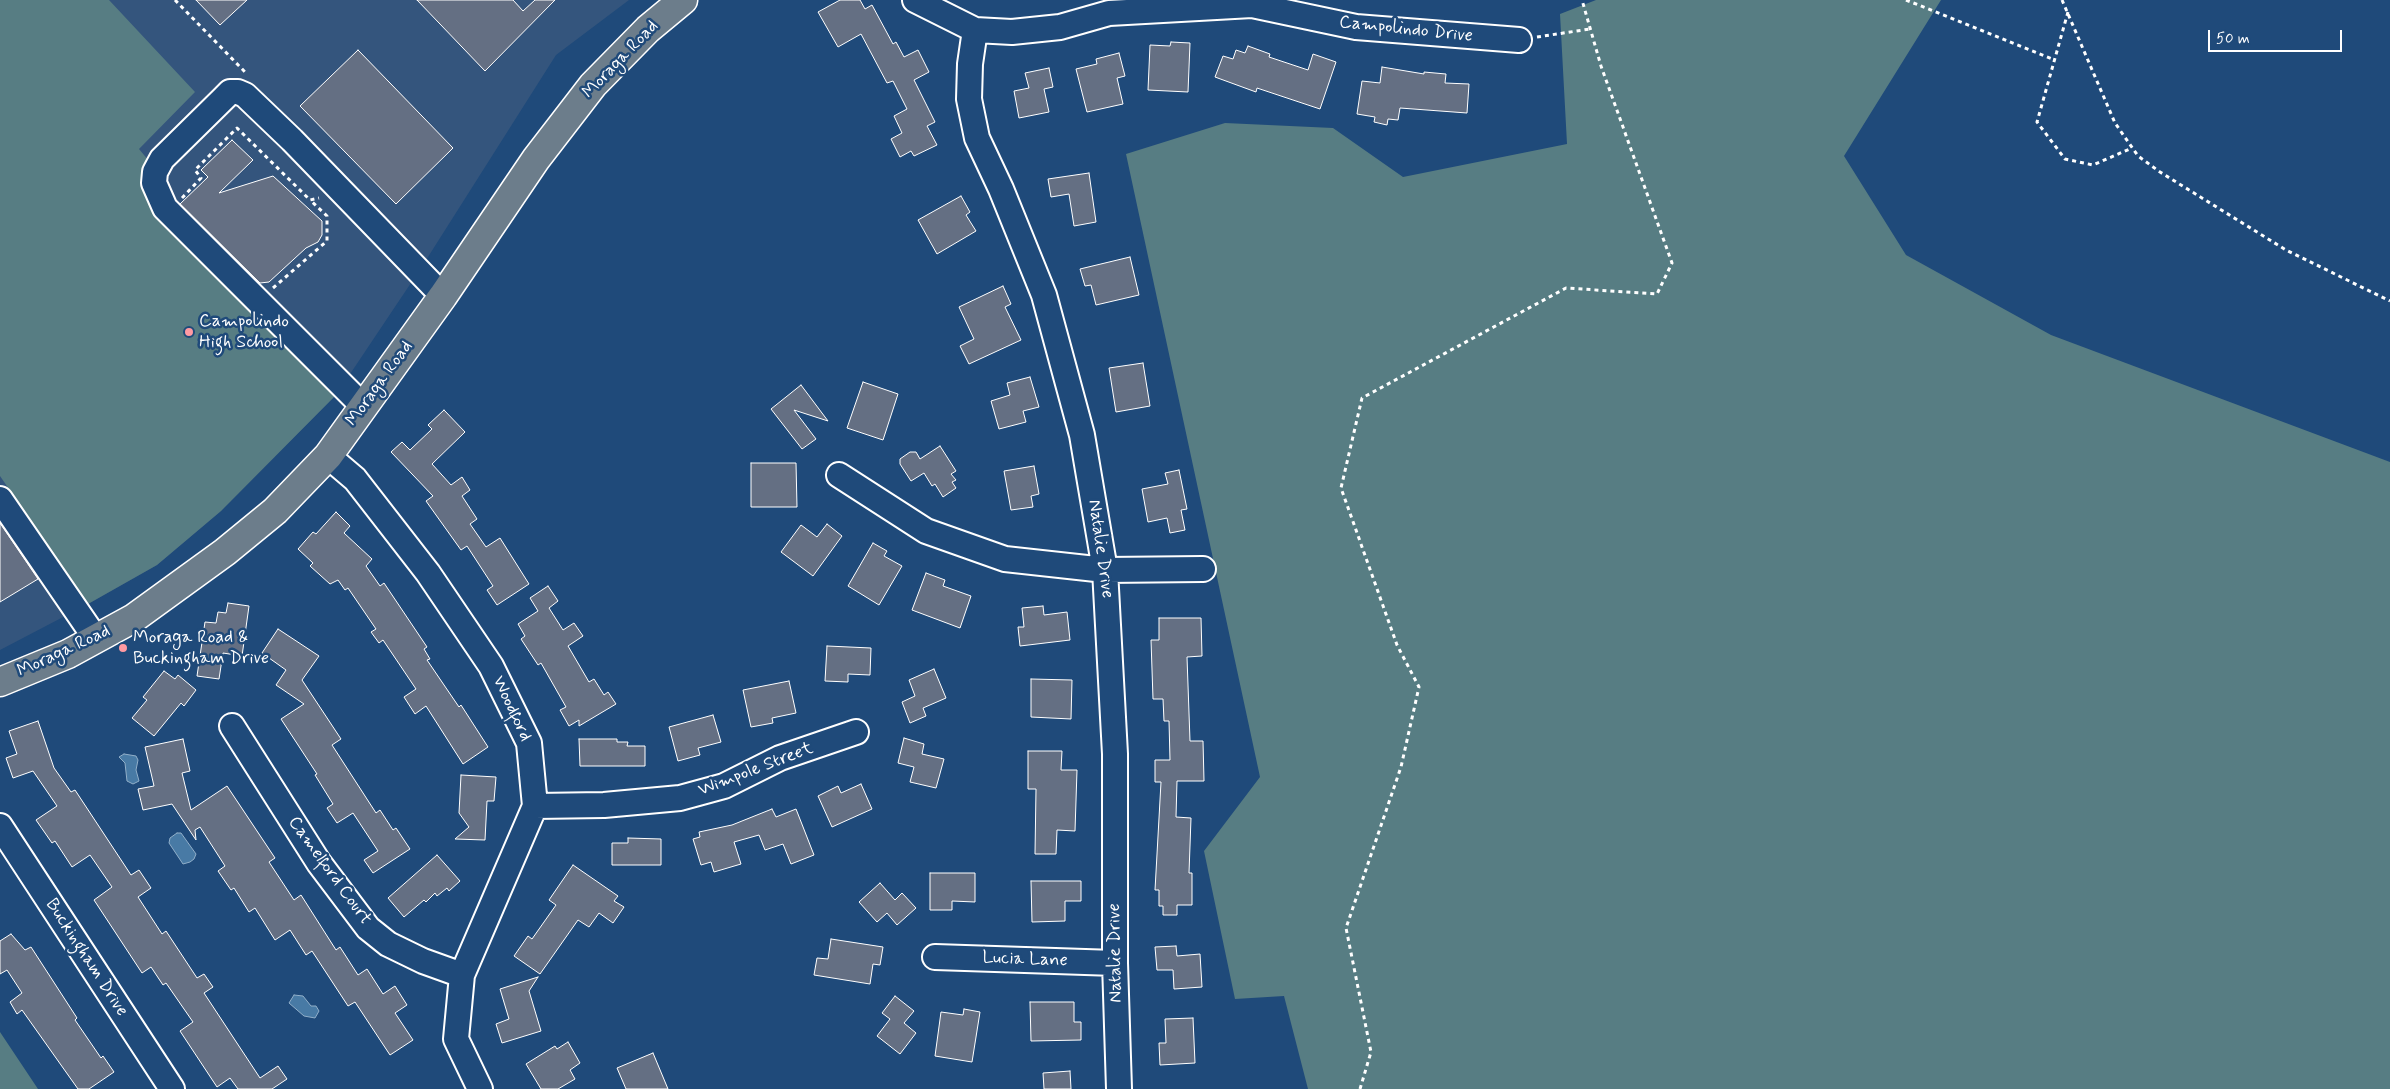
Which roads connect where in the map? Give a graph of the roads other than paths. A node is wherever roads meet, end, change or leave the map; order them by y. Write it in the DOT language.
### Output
graph roads {
  1 [pos="683,0"];
  2 [pos="914,0"];
  3 [pos="976,30"];
  4 [pos="1519,40"];
  5 [pos="443,296"];
  6 [pos="364,407"];
  7 [pos="328,456"];
  8 [pos="839,475"];
  9 [pos="0,499"];
  10 [pos="1203,569"];
  11 [pos="1105,570"];
  12 [pos="96,639"];
  13 [pos="0,682"];
  14 [pos="232,726"];
  15 [pos="856,732"];
  16 [pos="535,806"];
  17 [pos="0,826"];
  18 [pos="935,957"];
  19 [pos="1115,963"];
  20 [pos="462,975"];
  21 [pos="172,1089"];
  22 [pos="480,1089"];
  23 [pos="1119,1089"];
  1 -- 5 [label="main road, Moraga Road"];
  2 -- 3 [label="street, Campolindo Drive"];
  3 -- 4 [label="street, Campolindo Drive"];
  3 -- 11 [label="street, Natalie Drive"];
  5 -- 6 [label="main road, Moraga Road"];
  5 -- 6 [label="street"];
  6 -- 7 [label="main road, Moraga Road"];
  7 -- 12 [label="main road, Moraga Road"];
  7 -- 16 [label="street, Woodford"];
  8 -- 11 [label="street"];
  9 -- 12 [label="street"];
  10 -- 11 [label="street"];
  11 -- 19 [label="street, Natalie Drive"];
  12 -- 13 [label="main road, Moraga Road"];
  14 -- 20 [label="street, Camelford Court"];
  15 -- 16 [label="street, Wimpole Street"];
  16 -- 20 [label="street, Woodford"];
  17 -- 21 [label="street, Buckingham Drive"];
  18 -- 19 [label="street, Lucia Lane"];
  19 -- 23 [label="street, Natalie Drive"];
  20 -- 22 [label="street, Woodford"];
}
